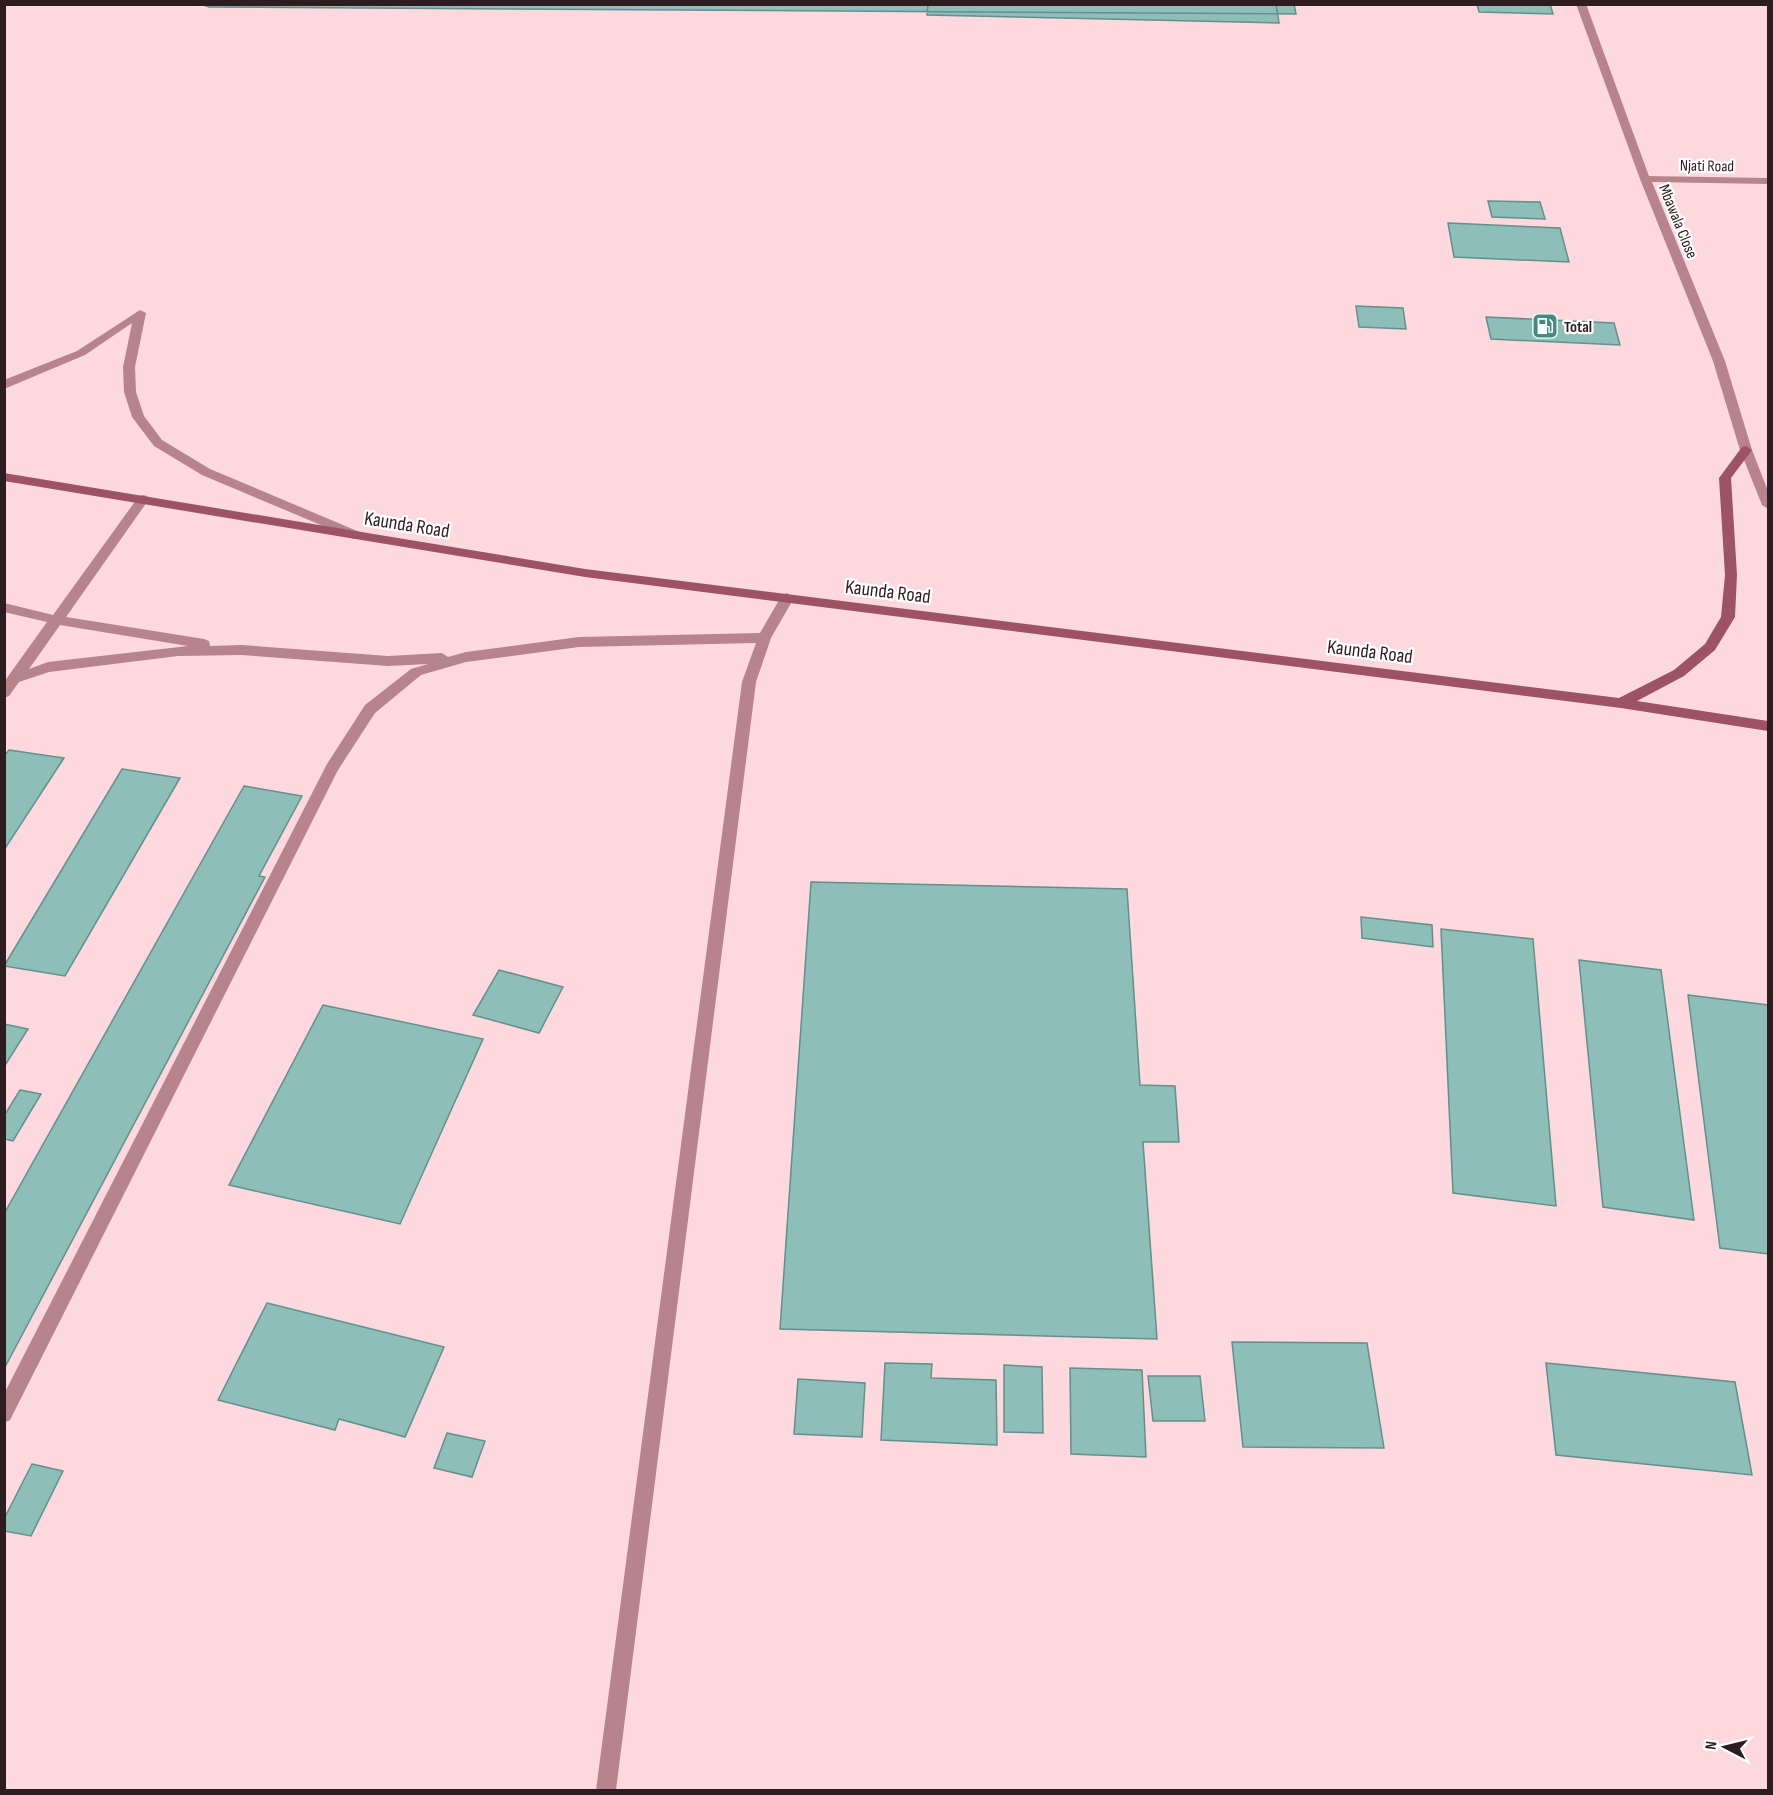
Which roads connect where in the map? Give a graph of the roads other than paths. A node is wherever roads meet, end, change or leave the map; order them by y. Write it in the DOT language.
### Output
graph roads {
  1 [pos="1581,4"];
  2 [pos="1645,179"];
  3 [pos="1768,181"];
  4 [pos="4,385"];
  5 [pos="1746,450"];
  6 [pos="4,477"];
  7 [pos="142,499"];
  8 [pos="1768,505"];
  9 [pos="362,537"];
  10 [pos="787,598"];
  11 [pos="4,607"];
  12 [pos="56,620"];
  13 [pos="764,638"];
  14 [pos="242,650"];
  15 [pos="465,657"];
  16 [pos="14,679"];
  17 [pos="4,693"];
  18 [pos="1621,703"];
  19 [pos="1768,726"];
  20 [pos="4,1414"];
  21 [pos="606,1791"];
  1 -- 2 [label="street, Mbawala Close"];
  2 -- 3 [label="street, Njati Road"];
  2 -- 5 [label="street, Mbawala Close"];
  4 -- 9 [label="street"];
  5 -- 8 [label="street, Mbawala Close"];
  5 -- 18 [label="main road"];
  6 -- 7 [label="main road, Kaunda Road"];
  7 -- 9 [label="main road, Kaunda Road"];
  7 -- 12 [label="street"];
  9 -- 10 [label="main road, Kaunda Road"];
  10 -- 13 [label="street"];
  10 -- 18 [label="main road, Kaunda Road"];
  11 -- 12 [label="street"];
  12 -- 14 [label="street"];
  12 -- 16 [label="street"];
  13 -- 15 [label="street"];
  13 -- 21 [label="street"];
  14 -- 15 [label="street"];
  14 -- 16 [label="street"];
  15 -- 20 [label="street"];
  16 -- 17 [label="street"];
  18 -- 19 [label="main road, Kaunda Road"];
}
